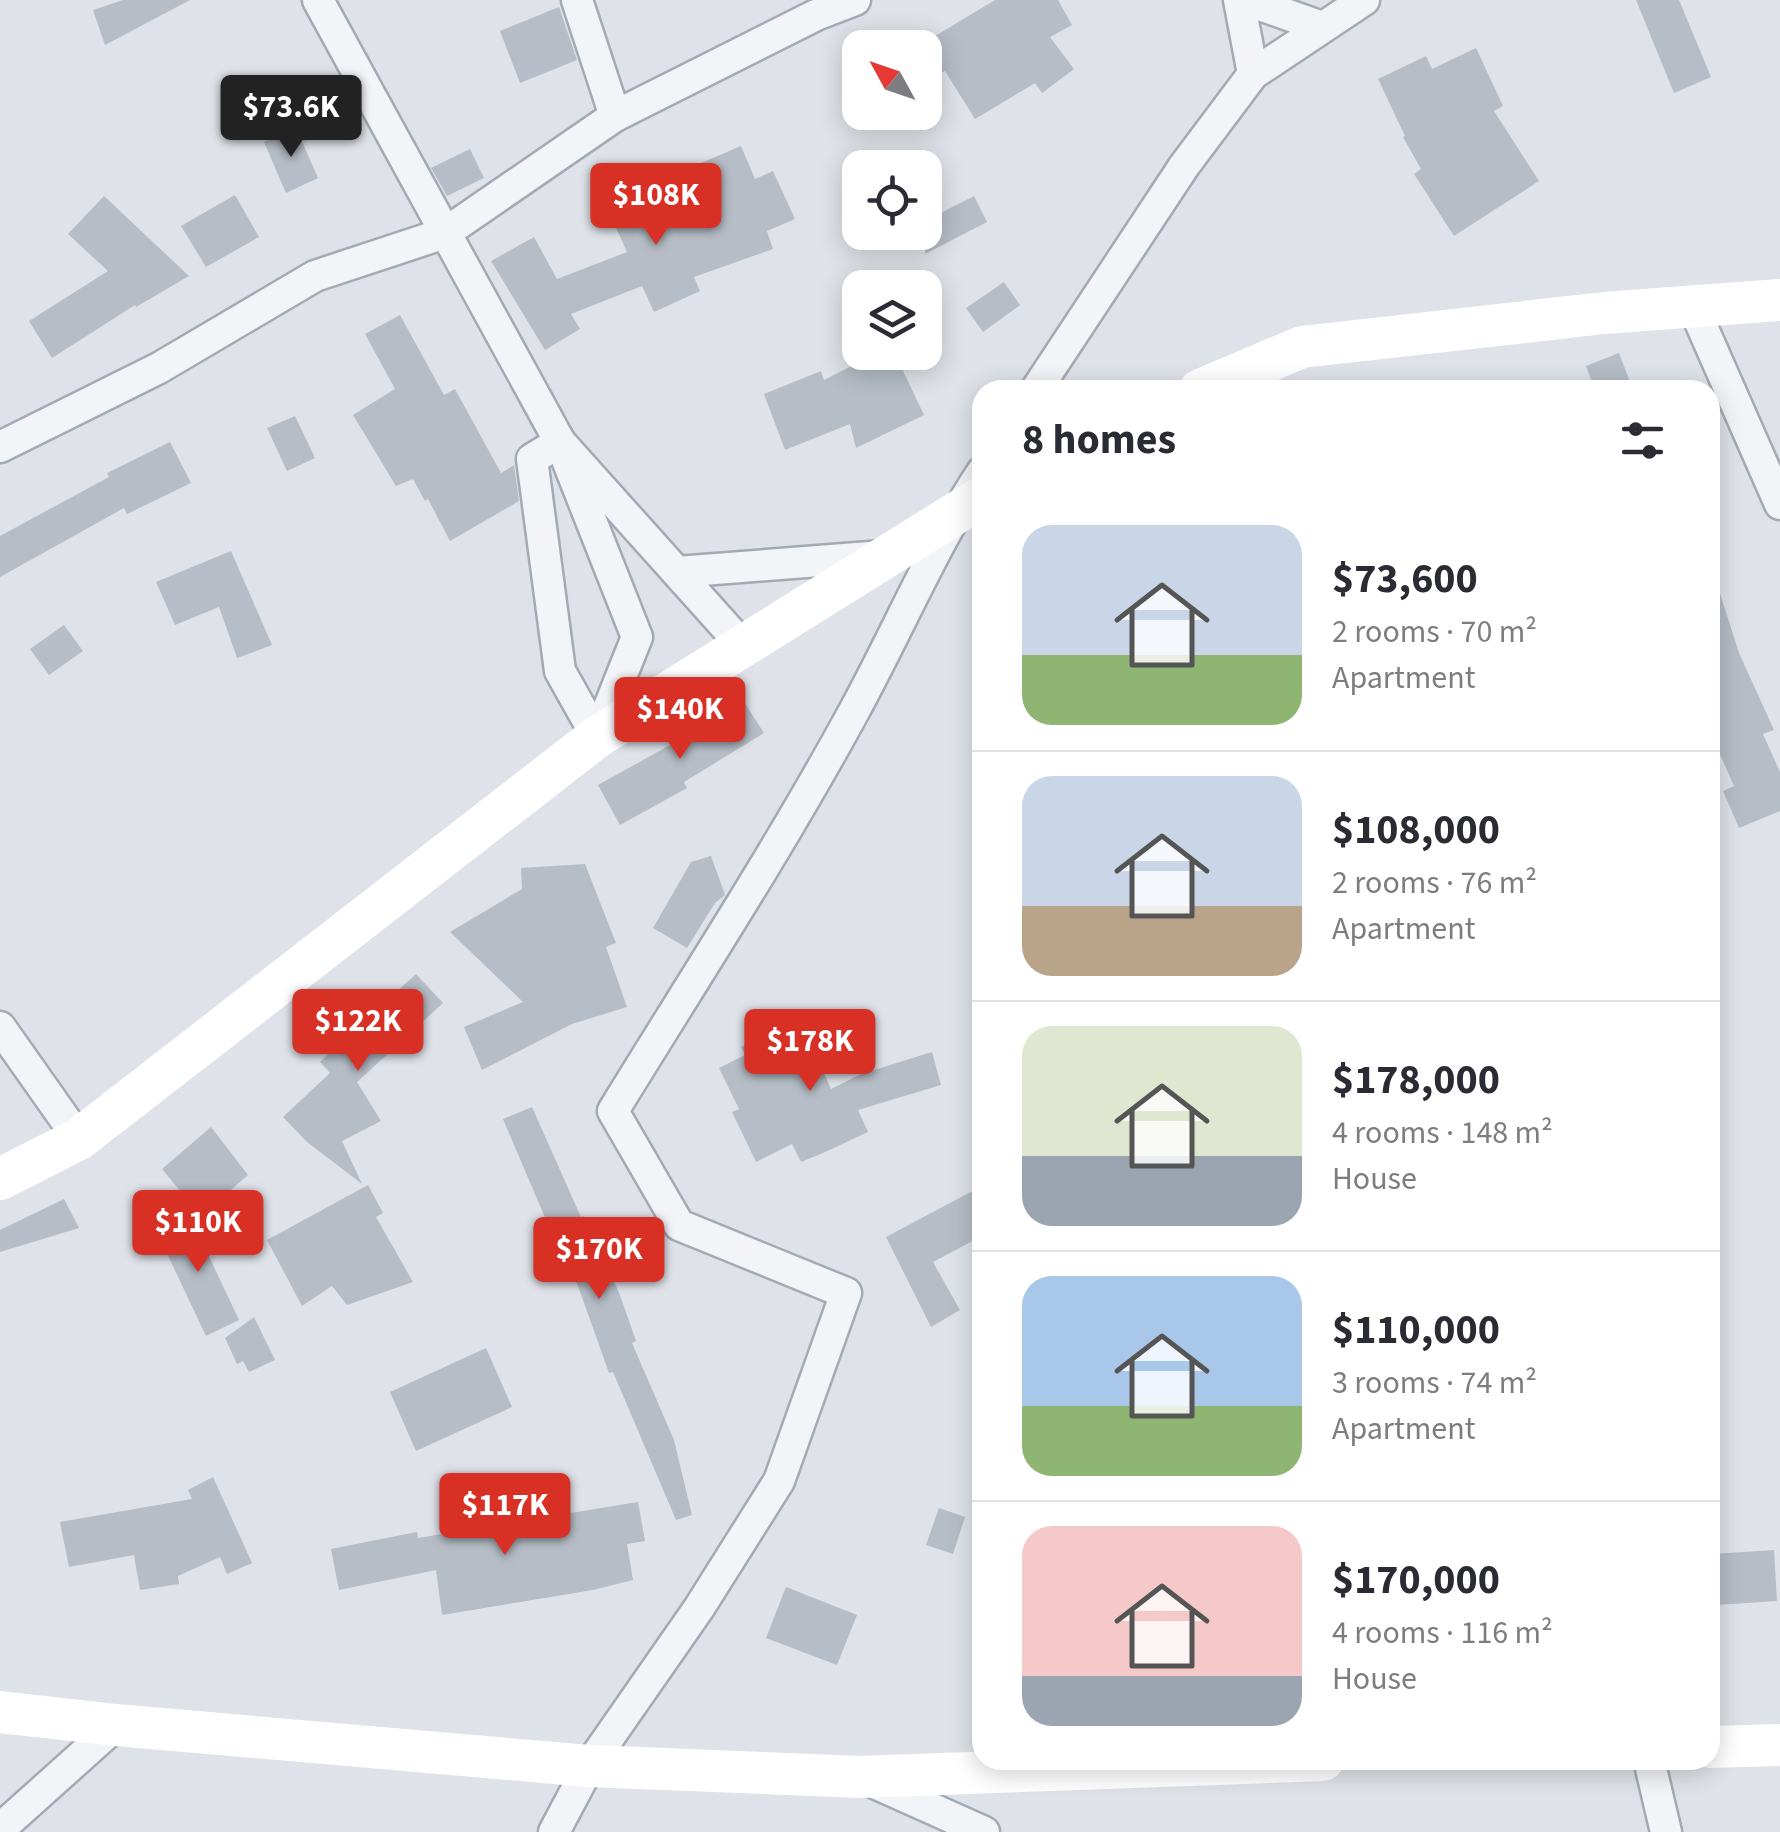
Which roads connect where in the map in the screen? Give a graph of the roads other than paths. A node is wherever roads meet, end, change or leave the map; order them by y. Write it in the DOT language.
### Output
graph roads {
  1 [pos="318,0"];
  2 [pos="577,0"];
  3 [pos="855,0"];
  4 [pos="1242,0"];
  5 [pos="1364,0"];
  6 [pos="1322,28"];
  7 [pos="1253,74"];
  8 [pos="615,116"];
  9 [pos="445,234"];
  10 [pos="1780,300"];
  11 [pos="1694,306"];
  12 [pos="1043,380"];
  13 [pos="1224,380"];
  14 [pos="560,442"];
  15 [pos="0,447"];
  16 [pos="970,503"];
  17 [pos="1780,504"];
  18 [pos="884,556"];
  19 [pos="677,572"];
  20 [pos="744,646"];
  21 [pos="597,737"];
  22 [pos="0,1027"];
  23 [pos="79,1139"];
  24 [pos="0,1179"];
  25 [pos="0,1712"];
  26 [pos="116,1725"];
  27 [pos="1780,1745"];
  28 [pos="1720,1747"];
  29 [pos="588,1766"];
  30 [pos="1034,1770"];
  31 [pos="1650,1770"];
  32 [pos="860,1776"];
  33 [pos="0,1828"];
  34 [pos="554,1832"];
  35 [pos="984,1832"];
  36 [pos="1666,1832"];
  1 -- 9 [label="street"];
  2 -- 8 [label="street"];
  3 -- 8 [label="street"];
  4 -- 6 [label="street"];
  4 -- 7 [label="street"];
  5 -- 6 [label="street"];
  6 -- 7 [label="street"];
  7 -- 12 [label="street"];
  8 -- 9 [label="street"];
  9 -- 14 [label="street"];
  9 -- 15 [label="street"];
  10 -- 11 [label="street"];
  11 -- 13 [label="street"];
  11 -- 17 [label="street"];
  14 -- 19 [label="street"];
  14 -- 21 [label="street"];
  14 -- 21 [label="street"];
  16 -- 18 [label="street"];
  16 -- 29 [label="street"];
  18 -- 19 [label="street"];
  18 -- 20 [label="street"];
  19 -- 20 [label="street"];
  20 -- 21 [label="street"];
  21 -- 23 [label="street"];
  22 -- 23 [label="street"];
  23 -- 24 [label="street"];
  25 -- 26 [label="street"];
  26 -- 29 [label="street"];
  26 -- 33 [label="street"];
  27 -- 28 [label="street"];
  29 -- 32 [label="street"];
  29 -- 34 [label="street"];
  30 -- 32 [label="street"];
  31 -- 36 [label="street"];
  32 -- 35 [label="street"];
}
